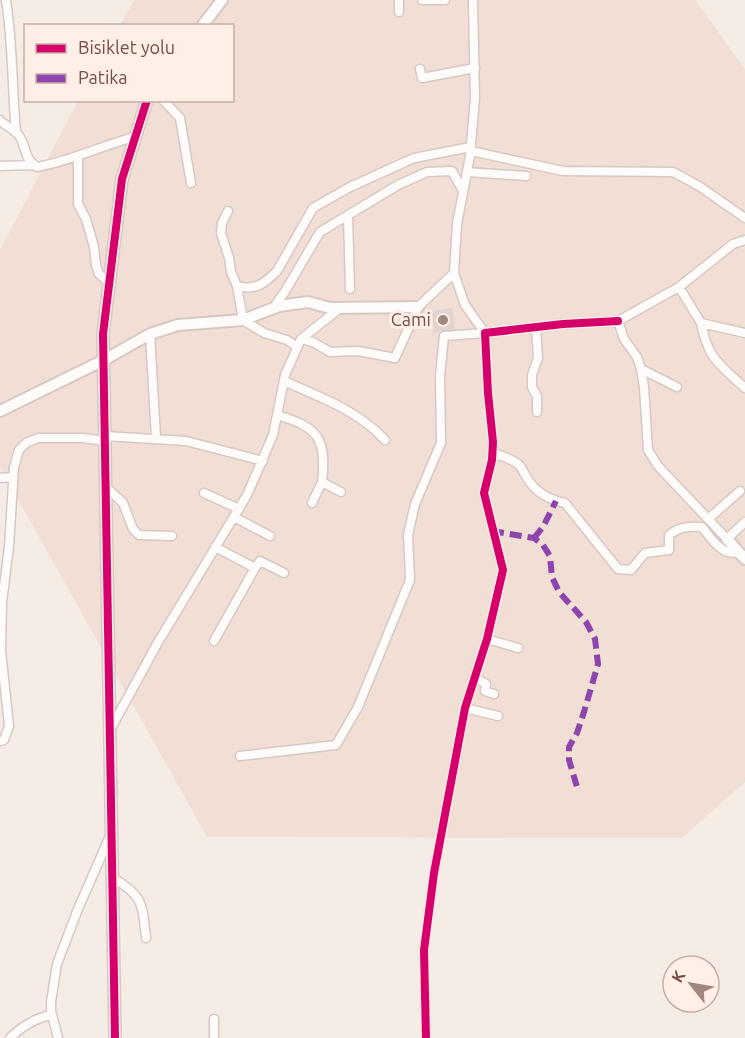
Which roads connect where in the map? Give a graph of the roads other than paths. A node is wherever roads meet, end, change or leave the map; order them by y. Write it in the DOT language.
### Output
graph roads {
  1 [pos="6,0"];
  2 [pos="222,0"];
  3 [pos="399,0"];
  4 [pos="423,0"];
  5 [pos="445,0"];
  6 [pos="473,0"];
  7 [pos="399,12"];
  8 [pos="204,24"];
  9 [pos="475,68"];
  10 [pos="420,69"];
  11 [pos="146,102"];
  12 [pos="165,102"];
  13 [pos="0,120"];
  14 [pos="16,132"];
  15 [pos="134,137"];
  16 [pos="471,149"];
  17 [pos="78,157"];
  18 [pos="34,165"];
  19 [pos="0,166"];
  20 [pos="467,172"];
  21 [pos="526,176"];
  22 [pos="190,183"];
  23 [pos="463,191"];
  24 [pos="228,211"];
  25 [pos="348,216"];
  26 [pos="745,218"];
  27 [pos="745,240"];
  28 [pos="454,273"];
  29 [pos="111,284"];
  30 [pos="237,286"];
  31 [pos="679,287"];
  32 [pos="350,289"];
  33 [pos="418,307"];
  34 [pos="273,308"];
  35 [pos="340,308"];
  36 [pos="243,320"];
  37 [pos="618,321"];
  38 [pos="700,322"];
  39 [pos="536,327"];
  40 [pos="485,333"];
  41 [pos="745,333"];
  42 [pos="150,334"];
  43 [pos="299,343"];
  44 [pos="104,360"];
  45 [pos="641,369"];
  46 [pos="284,381"];
  47 [pos="677,387"];
  48 [pos="745,388"];
  49 [pos="0,411"];
  50 [pos="537,412"];
  51 [pos="277,415"];
  52 [pos="105,438"];
  53 [pos="156,438"];
  54 [pos="385,440"];
  55 [pos="493,453"];
  56 [pos="263,461"];
  57 [pos="13,477"];
  58 [pos="0,478"];
  59 [pos="322,482"];
  60 [pos="106,487"];
  61 [pos="741,491"];
  62 [pos="341,492"];
  63 [pos="204,493"];
  64 [pos="312,502"];
  65 [pos="239,509"];
  66 [pos="234,517"];
  67 [pos="708,519"];
  68 [pos="745,522"];
  69 [pos="0,523"];
  70 [pos="11,523"];
  71 [pos="172,536"];
  72 [pos="270,536"];
  73 [pos="727,538"];
  74 [pos="215,547"];
  75 [pos="742,556"];
  76 [pos="255,568"];
  77 [pos="284,573"];
  78 [pos="487,639"];
  79 [pos="214,641"];
  80 [pos="518,648"];
  81 [pos="474,677"];
  82 [pos="494,694"];
  83 [pos="465,708"];
  84 [pos="498,716"];
  85 [pos="110,730"];
  86 [pos="0,741"];
  87 [pos="240,756"];
  88 [pos="112,832"];
  89 [pos="112,878"];
  90 [pos="146,938"];
  91 [pos="52,1015"];
  92 [pos="214,1019"];
  93 [pos="10,1038"];
  94 [pos="58,1038"];
  95 [pos="115,1038"];
  96 [pos="214,1038"];
  97 [pos="426,1038"];
  1 -- 14 [label="street"];
  2 -- 8 [label="street"];
  3 -- 7 [label="street"];
  4 -- 5 [label="street"];
  6 -- 9 [label="street"];
  9 -- 10 [label="street"];
  9 -- 16 [label="street"];
  11 -- 15 [label="street"];
  12 -- 22 [label="street"];
  13 -- 14 [label="street"];
  14 -- 18 [label="street"];
  15 -- 17 [label="street"];
  15 -- 29 [label="street"];
  16 -- 20 [label="street"];
  16 -- 26 [label="street"];
  16 -- 30 [label="street"];
  17 -- 18 [label="street"];
  17 -- 29 [label="street"];
  18 -- 19 [label="street"];
  20 -- 21 [label="street"];
  20 -- 23 [label="street"];
  23 -- 25 [label="street"];
  23 -- 28 [label="street"];
  24 -- 30 [label="street"];
  25 -- 32 [label="street"];
  25 -- 34 [label="street"];
  27 -- 31 [label="street"];
  28 -- 33 [label="street"];
  28 -- 40 [label="street"];
  29 -- 44 [label="street"];
  30 -- 36 [label="street"];
  31 -- 37 [label="street"];
  31 -- 38 [label="street"];
  33 -- 35 [label="street"];
  33 -- 43 [label="street"];
  34 -- 35 [label="street"];
  34 -- 36 [label="street"];
  35 -- 43 [label="street"];
  36 -- 42 [label="street"];
  36 -- 43 [label="street"];
  37 -- 39 [label="street"];
  37 -- 45 [label="street"];
  38 -- 41 [label="street"];
  38 -- 48 [label="street"];
  39 -- 40 [label="street"];
  39 -- 50 [label="street"];
  40 -- 55 [label="street"];
  40 -- 87 [label="street"];
  42 -- 44 [label="street"];
  42 -- 53 [label="street"];
  43 -- 46 [label="street"];
  44 -- 49 [label="street"];
  44 -- 52 [label="street"];
  45 -- 47 [label="street"];
  45 -- 67 [label="street"];
  46 -- 51 [label="street"];
  46 -- 54 [label="street"];
  51 -- 56 [label="street"];
  51 -- 59 [label="street"];
  52 -- 53 [label="street"];
  52 -- 57 [label="street"];
  52 -- 60 [label="street"];
  53 -- 56 [label="street"];
  55 -- 75 [label="street"];
  55 -- 78 [label="street"];
  56 -- 65 [label="street"];
  57 -- 58 [label="street"];
  57 -- 70 [label="street"];
  59 -- 62 [label="street"];
  59 -- 64 [label="street"];
  60 -- 71 [label="street"];
  60 -- 85 [label="street"];
  61 -- 67 [label="street"];
  63 -- 65 [label="street"];
  65 -- 66 [label="street"];
  66 -- 72 [label="street"];
  66 -- 74 [label="street"];
  67 -- 73 [label="street"];
  68 -- 73 [label="street"];
  69 -- 70 [label="street"];
  70 -- 86 [label="street"];
  73 -- 75 [label="street"];
  74 -- 76 [label="street"];
  74 -- 85 [label="street"];
  76 -- 77 [label="street"];
  76 -- 79 [label="street"];
  78 -- 80 [label="street"];
  78 -- 81 [label="street"];
  81 -- 82 [label="street"];
  81 -- 83 [label="street"];
  83 -- 84 [label="street"];
  83 -- 97 [label="street"];
  85 -- 88 [label="street"];
  88 -- 89 [label="street"];
  88 -- 91 [label="street"];
  89 -- 90 [label="street"];
  89 -- 95 [label="street"];
  91 -- 93 [label="street"];
  91 -- 94 [label="street"];
  92 -- 96 [label="street"];
}
